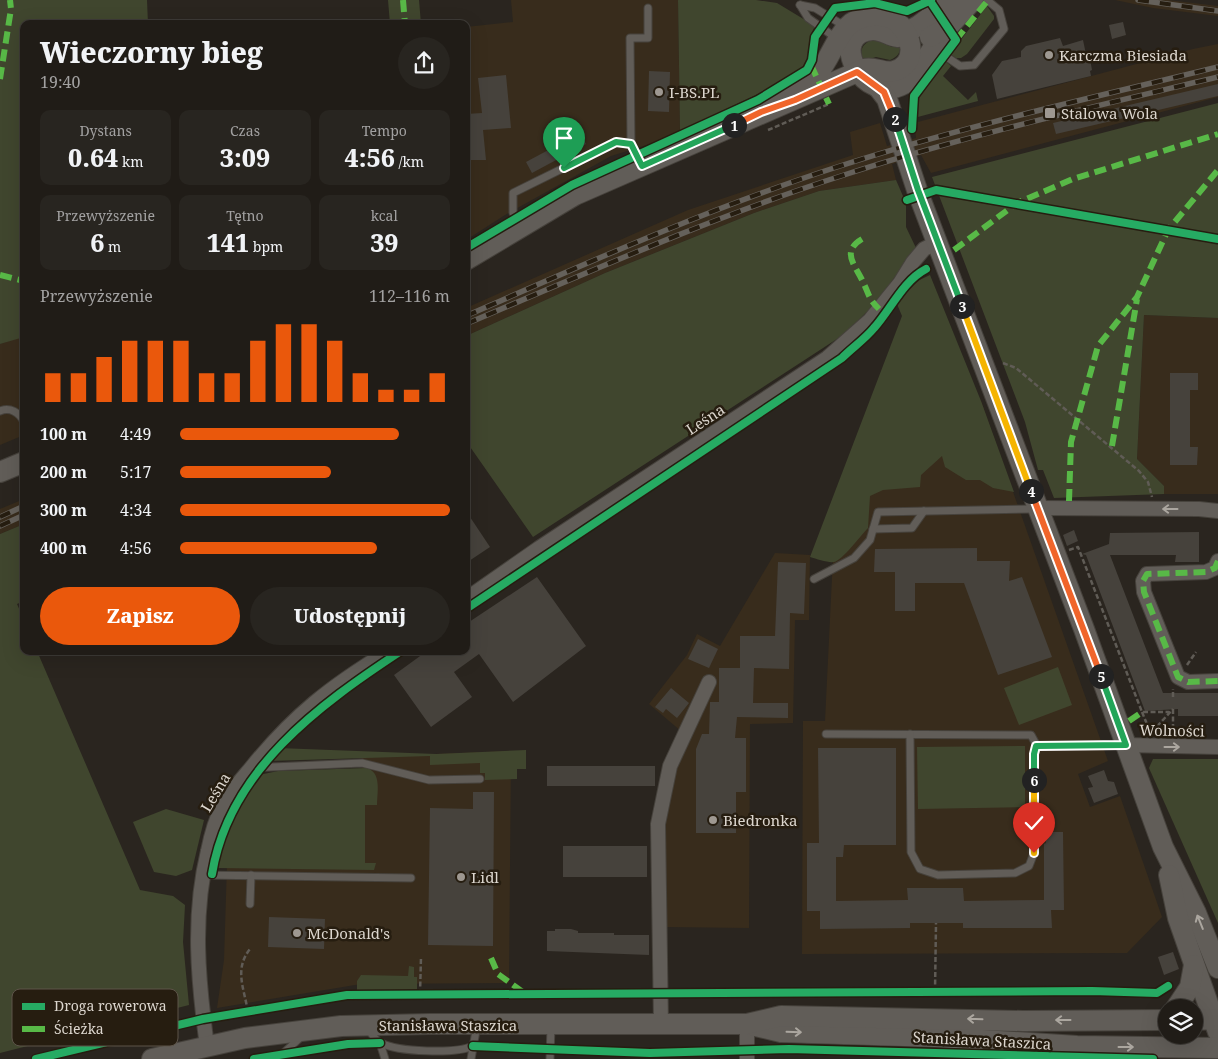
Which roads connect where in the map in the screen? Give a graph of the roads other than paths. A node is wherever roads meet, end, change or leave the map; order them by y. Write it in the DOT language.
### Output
graph roads {
  1 [pos="953,0"];
  2 [pos="973,0"];
  3 [pos="987,0"];
  4 [pos="648,8"];
  5 [pos="906,34"];
  6 [pos="845,38"];
  7 [pos="937,40"];
  8 [pos="908,60"];
  9 [pos="857,72"];
  10 [pos="902,85"];
  11 [pos="877,86"];
  12 [pos="761,112"];
  13 [pos="897,126"];
  14 [pos="631,144"];
  15 [pos="642,166"];
  16 [pos="522,226"];
  17 [pos="938,242"];
  18 [pos="470,258"];
  19 [pos="0,411"];
  20 [pos="20,418"];
  21 [pos="20,464"];
  22 [pos="0,472"];
  23 [pos="1038,508"];
  24 [pos="924,511"];
  25 [pos="1218,511"];
  26 [pos="873,529"];
  27 [pos="1218,561"];
  28 [pos="814,579"];
  29 [pos="470,596"];
  30 [pos="382,655"];
  31 [pos="1218,681"];
  32 [pos="709,682"];
  33 [pos="826,734"];
  34 [pos="910,734"];
  35 [pos="1126,745"];
  36 [pos="1036,746"];
  37 [pos="1218,747"];
  38 [pos="251,768"];
  39 [pos="480,779"];
  40 [pos="1163,847"];
  41 [pos="202,875"];
  42 [pos="252,875"];
  43 [pos="412,878"];
  44 [pos="250,904"];
  45 [pos="1194,964"];
  46 [pos="1218,968"];
  47 [pos="1184,999"];
  48 [pos="1156,1020"];
  49 [pos="1211,1022"];
  50 [pos="477,1024"];
  51 [pos="747,1024"];
  52 [pos="364,1025"];
  53 [pos="551,1025"];
  54 [pos="661,1025"];
  55 [pos="309,1029"];
  56 [pos="380,1043"];
  57 [pos="207,1046"];
  58 [pos="472,1046"];
  59 [pos="1218,1048"];
  60 [pos="459,1051"];
  61 [pos="152,1059"];
  62 [pos="277,1059"];
  63 [pos="385,1059"];
  64 [pos="459,1059"];
  65 [pos="471,1059"];
  66 [pos="550,1059"];
  67 [pos="747,1059"];
  1 -- 5 [label="street"];
  2 -- 7 [label="street"];
  3 -- 7 [label="lane"];
  4 -- 14 [label="lane"];
  5 -- 6 [label="street"];
  5 -- 8 [label="street"];
  6 -- 6 [label="lane"];
  6 -- 9 [label="street"];
  6 -- 12 [label="street"];
  7 -- 8 [label="street"];
  7 -- 10 [label="street"];
  8 -- 9 [label="street"];
  8 -- 10 [label="street"];
  9 -- 11 [label="street"];
  9 -- 12 [label="street"];
  10 -- 11 [label="street"];
  10 -- 13 [label="street"];
  11 -- 13 [label="street"];
  12 -- 15 [label="street"];
  13 -- 17 [label="street"];
  14 -- 15 [label="lane"];
  14 -- 16 [label="lane"];
  15 -- 16 [label="street"];
  16 -- 18 [label="street"];
  17 -- 23 [label="street"];
  17 -- 29 [label="street, Leśna"];
  19 -- 20 [label="lane"];
  21 -- 22 [label="street"];
  23 -- 24 [label="lane"];
  25 -- 23 [label="street, one-way"];
  23 -- 35 [label="street"];
  24 -- 26 [label="lane"];
  24 -- 26 [label="lane"];
  26 -- 28 [label="lane"];
  27 -- 31 [label="street"];
  30 -- 38 [label="street, Leśna"];
  32 -- 54 [label="street"];
  33 -- 34 [label="lane"];
  34 -- 36 [label="lane"];
  34 -- 36 [label="lane"];
  35 -- 36 [label="lane"];
  35 -- 37 [label="street, Wolności, one-way"];
  35 -- 40 [label="street"];
  38 -- 39 [label="lane"];
  38 -- 41 [label="street, Leśna"];
  40 -- 45 [label="street"];
  46 -- 40 [label="street, one-way"];
  41 -- 42 [label="lane"];
  41 -- 57 [label="street, Leśna"];
  42 -- 43 [label="lane"];
  42 -- 44 [label="lane"];
  45 -- 47 [label="street"];
  45 -- 49 [label="street"];
  48 -- 51 [label="street, Stanisława Staszica, one-way"];
  50 -- 52 [label="street, Stanisława Staszica"];
  50 -- 53 [label="street, Stanisława Staszica"];
  50 -- 58 [label="lane"];
  51 -- 54 [label="street, Stanisława Staszica"];
  51 -- 59 [label="street, Stanisława Staszica, one-way"];
  51 -- 67 [label="street"];
  52 -- 55 [label="street, Stanisława Staszica"];
  52 -- 56 [label="lane"];
  53 -- 54 [label="street, Stanisława Staszica"];
  53 -- 66 [label="lane"];
  55 -- 57 [label="street, Stanisława Staszica"];
  55 -- 62 [label="lane"];
  56 -- 60 [label="lane"];
  56 -- 63 [label="lane"];
  57 -- 61 [label="street, Stanisława Staszica"];
  58 -- 60 [label="lane"];
  58 -- 65 [label="lane"];
  60 -- 64 [label="lane"];
}
